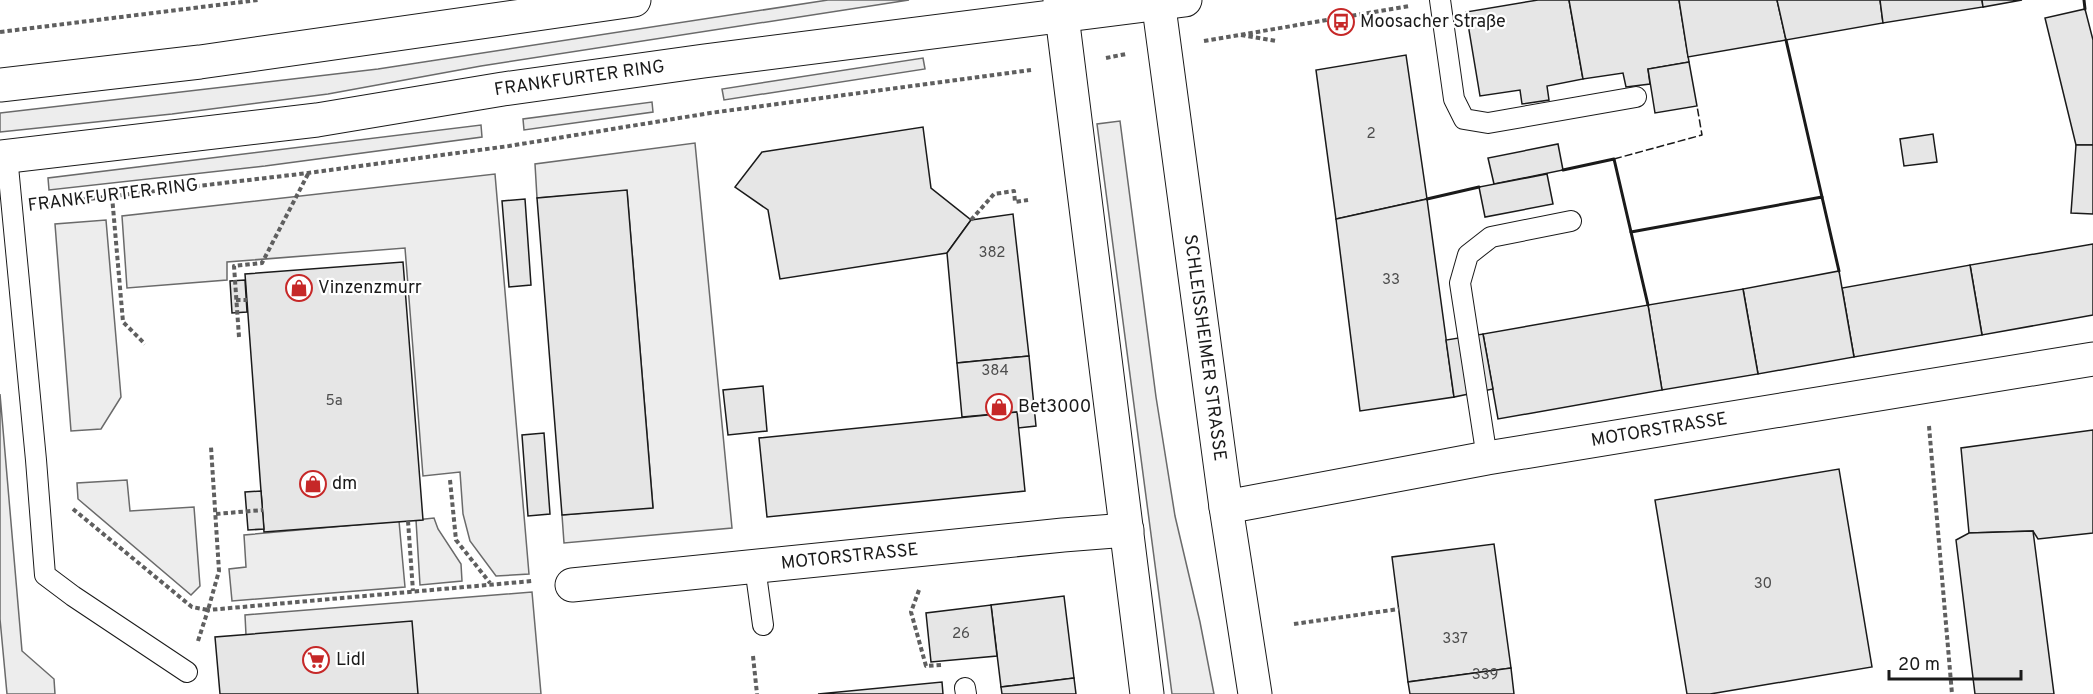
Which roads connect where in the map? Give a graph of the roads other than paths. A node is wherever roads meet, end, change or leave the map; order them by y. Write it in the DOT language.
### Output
graph roads {
  1 [pos="634,0"];
  2 [pos="1440,0"];
  3 [pos="1167,1"];
  4 [pos="1061,7"];
  5 [pos="0,85"];
  6 [pos="1636,97"];
  7 [pos="4,157"];
  8 [pos="1571,221"];
  9 [pos="2093,359"];
  10 [pos="1487,458"];
  11 [pos="1226,507"];
  12 [pos="1127,530"];
  13 [pos="755,567"];
  14 [pos="572,585"];
  15 [pos="763,625"];
  16 [pos="188,672"];
  17 [pos="1147,694"];
  18 [pos="1255,694"];
  1 -- 5 [label="main road"];
  2 -- 6 [label="lane"];
  3 -- 4 [label="main road, FRANKFURTER RING"];
  3 -- 11 [label="main road, SCHLEISSHEIMER STRASSE"];
  4 -- 7 [label="main road, FRANKFURTER RING"];
  4 -- 12 [label="main road"];
  7 -- 16 [label="lane"];
  8 -- 10 [label="lane"];
  9 -- 10 [label="main road, MOTORSTRASSE"];
  10 -- 11 [label="main road, MOTORSTRASSE"];
  11 -- 18 [label="main road, SCHLEISSHEIMER STRASSE"];
  12 -- 13 [label="main road, MOTORSTRASSE"];
  12 -- 17 [label="main road"];
  13 -- 14 [label="main road, MOTORSTRASSE"];
  13 -- 15 [label="lane"];
}
